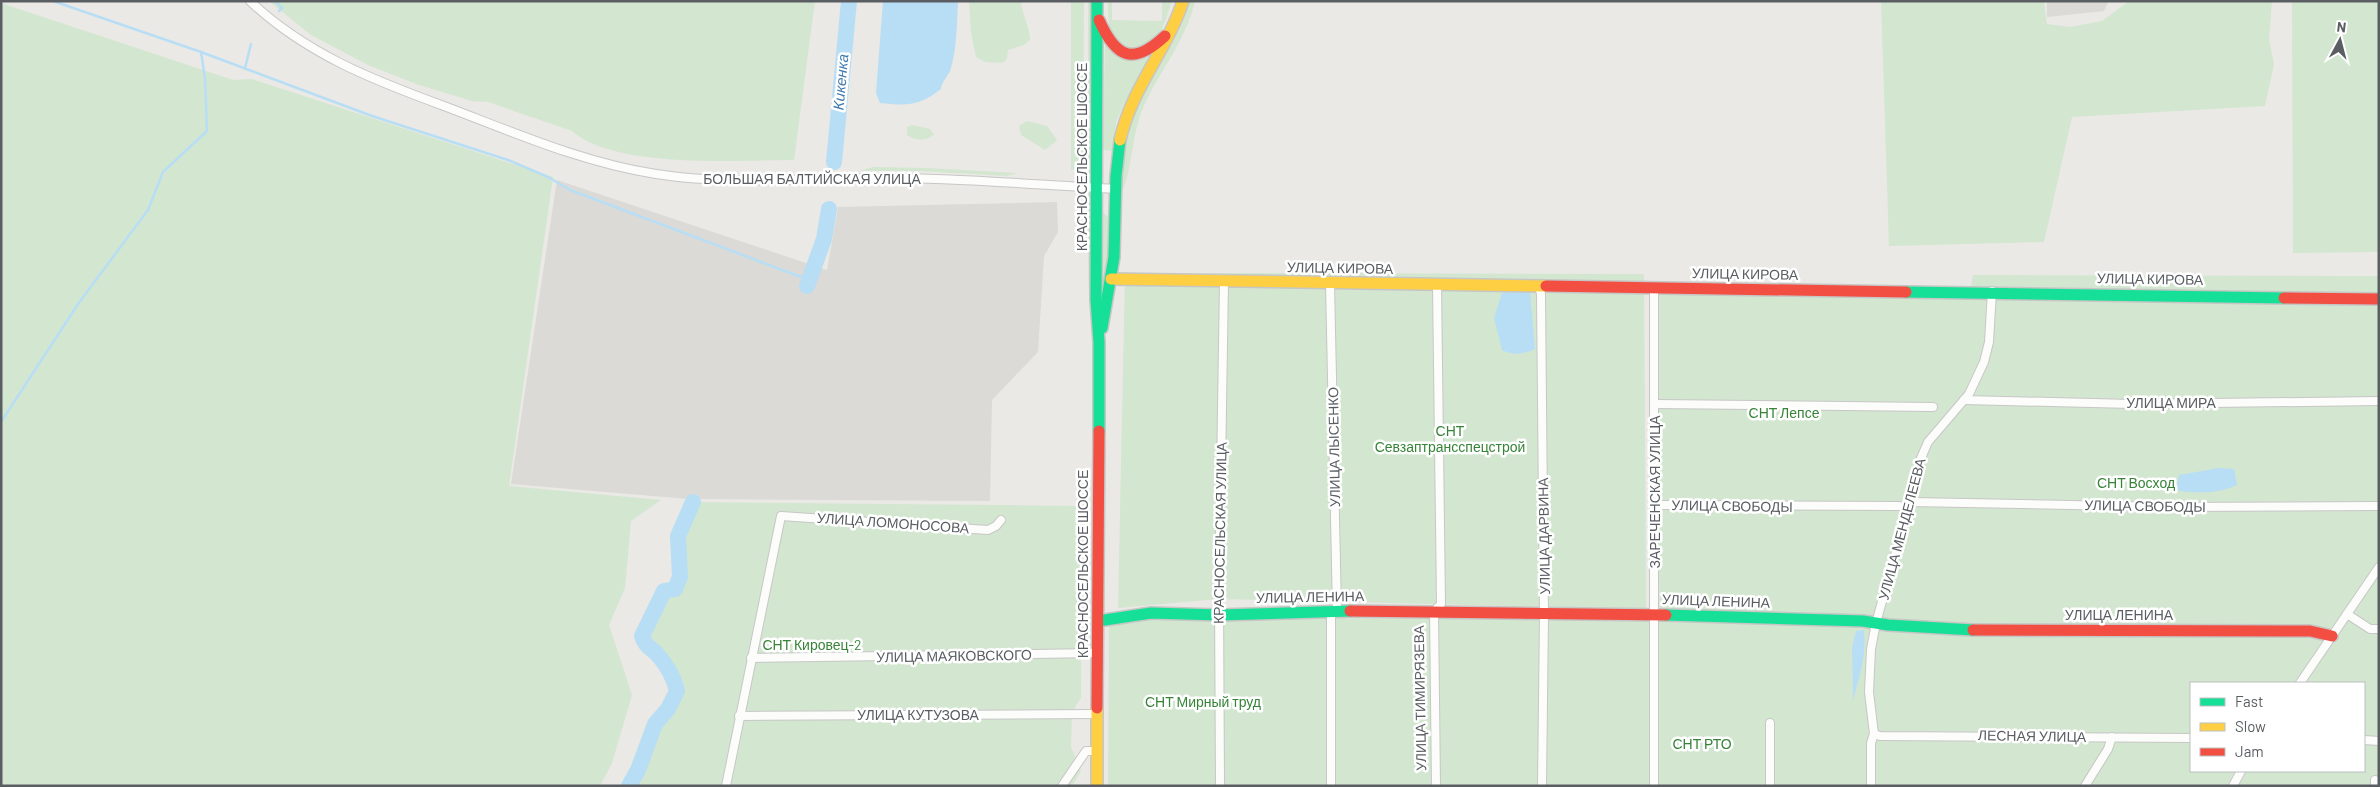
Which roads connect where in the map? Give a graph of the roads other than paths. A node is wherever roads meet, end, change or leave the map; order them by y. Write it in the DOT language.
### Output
graph roads {
  1 [pos="250,1"];
  2 [pos="1183,1"];
  3 [pos="1097,7"];
  4 [pos="1174,27"];
  5 [pos="1096,188"];
  6 [pos="1115,189"];
  7 [pos="1111,279"];
  8 [pos="1224,281"];
  9 [pos="1330,284"];
  10 [pos="1436,284"];
  11 [pos="1539,287"];
  12 [pos="1654,288"];
  13 [pos="1992,291"];
  14 [pos="2379,299"];
  15 [pos="1099,342"];
  16 [pos="1964,400"];
  17 [pos="2379,401"];
  18 [pos="1655,404"];
  19 [pos="1933,407"];
  20 [pos="1910,502"];
  21 [pos="1655,505"];
  22 [pos="1898,506"];
  23 [pos="2379,506"];
  24 [pos="1001,520"];
  25 [pos="2379,566"];
  26 [pos="1436,610"];
  27 [pos="1334,611"];
  28 [pos="1544,614"];
  29 [pos="1654,614"];
  30 [pos="2346,614"];
  31 [pos="1219,615"];
  32 [pos="1098,621"];
  33 [pos="1876,623"];
  34 [pos="2379,630"];
  35 [pos="2332,636"];
  36 [pos="1098,654"];
  37 [pos="750,658"];
  38 [pos="2301,682"];
  39 [pos="1098,714"];
  40 [pos="739,716"];
  41 [pos="1770,724"];
  42 [pos="1874,734"];
  43 [pos="2112,737"];
  44 [pos="2190,738"];
  45 [pos="2365,740"];
  46 [pos="2379,741"];
  47 [pos="1091,751"];
  48 [pos="2241,772"];
  49 [pos="726,786"];
  50 [pos="1062,786"];
  51 [pos="1097,786"];
  52 [pos="1220,786"];
  53 [pos="1331,786"];
  54 [pos="1436,786"];
  55 [pos="1542,786"];
  56 [pos="1654,786"];
  57 [pos="1770,786"];
  58 [pos="1871,786"];
  59 [pos="2085,786"];
  60 [pos="2233,786"];
  1 -- 5 [label="street, БОЛЬШАЯ БАЛТИЙСКАЯ УЛИЦА"];
  2 -- 4 [label="street, КРАСНОСЕЛЬСКОЕ ШОССЕ"];
  3 -- 4 [label="street"];
  3 -- 5 [label="street, КРАСНОСЕЛЬСКОЕ ШОССЕ"];
  4 -- 6 [label="street, КРАСНОСЕЛЬСКОЕ ШОССЕ"];
  5 -- 6 [label="street, БОЛЬШАЯ БАЛТИЙСКАЯ УЛИЦА"];
  5 -- 15 [label="street, КРАСНОСЕЛЬСКОЕ ШОССЕ"];
  6 -- 7 [label="street, КРАСНОСЕЛЬСКОЕ ШОССЕ"];
  7 -- 8 [label="street, УЛИЦА КИРОВА"];
  7 -- 15 [label="street, КРАСНОСЕЛЬСКОЕ ШОССЕ"];
  8 -- 9 [label="street, УЛИЦА КИРОВА"];
  8 -- 31 [label="street, КРАСНОСЕЛЬСКАЯ УЛИЦА"];
  9 -- 10 [label="street, УЛИЦА КИРОВА"];
  9 -- 27 [label="street, УЛИЦА ЛЫСЕНКО"];
  10 -- 11 [label="street, УЛИЦА КИРОВА"];
  10 -- 26 [label="street, УЛИЦА ТИМИРЯЗЕВА"];
  11 -- 12 [label="street, УЛИЦА КИРОВА"];
  11 -- 28 [label="street, УЛИЦА ДАРВИНА"];
  12 -- 13 [label="street, УЛИЦА КИРОВА"];
  12 -- 18 [label="street, ЗАРЕЧЕНСКАЯ УЛИЦА"];
  13 -- 14 [label="street, УЛИЦА КИРОВА"];
  13 -- 16 [label="street, УЛИЦА МЕНДЕЛЕЕВА"];
  15 -- 32 [label="street, КРАСНОСЕЛЬСКОЕ ШОССЕ"];
  16 -- 17 [label="street, УЛИЦА МИРА"];
  16 -- 20 [label="street, УЛИЦА МЕНДЕЛЕЕВА"];
  18 -- 19 [label="street"];
  18 -- 21 [label="street, ЗАРЕЧЕНСКАЯ УЛИЦА"];
  20 -- 23 [label="street, УЛИЦА СВОБОДЫ"];
  20 -- 33 [label="street, УЛИЦА МЕНДЕЛЕЕВА"];
  21 -- 22 [label="street, УЛИЦА СВОБОДЫ"];
  21 -- 29 [label="street, ЗАРЕЧЕНСКАЯ УЛИЦА"];
  24 -- 37 [label="street, УЛИЦА ЛОМОНОСОВА"];
  25 -- 30 [label="street"];
  26 -- 27 [label="street, УЛИЦА ЛЕНИНА"];
  26 -- 28 [label="street, УЛИЦА ЛЕНИНА"];
  26 -- 54 [label="street, УЛИЦА ТИМИРЯЗЕВА"];
  27 -- 31 [label="street, УЛИЦА ЛЕНИНА"];
  27 -- 53 [label="street, УЛИЦА ЛЫСЕНКО"];
  28 -- 29 [label="street, УЛИЦА ЛЕНИНА"];
  28 -- 55 [label="street, УЛИЦА ДАРВИНА"];
  29 -- 33 [label="street, УЛИЦА ЛЕНИНА"];
  29 -- 56 [label="street, ЗАРЕЧЕНСКАЯ УЛИЦА"];
  30 -- 34 [label="street"];
  30 -- 35 [label="street"];
  31 -- 32 [label="street, УЛИЦА ЛЕНИНА"];
  31 -- 52 [label="street, КРАСНОСЕЛЬСКАЯ УЛИЦА"];
  32 -- 36 [label="street, КРАСНОСЕЛЬСКОЕ ШОССЕ"];
  33 -- 35 [label="street, УЛИЦА ЛЕНИНА"];
  33 -- 42 [label="street, УЛИЦА МЕНДЕЛЕЕВА"];
  35 -- 38 [label="street"];
  36 -- 37 [label="street, УЛИЦА МАЯКОВСКОГО"];
  36 -- 39 [label="street, КРАСНОСЕЛЬСКОЕ ШОССЕ"];
  37 -- 40 [label="street"];
  39 -- 40 [label="street, УЛИЦА КУТУЗОВА"];
  39 -- 47 [label="street, КРАСНОСЕЛЬСКОЕ ШОССЕ"];
  40 -- 49 [label="street"];
  41 -- 57 [label="street"];
  42 -- 43 [label="street, ЛЕСНАЯ УЛИЦА"];
  42 -- 58 [label="street, УЛИЦА МЕНДЕЛЕЕВА"];
  43 -- 44 [label="street, ЛЕСНАЯ УЛИЦА"];
  43 -- 59 [label="street"];
  45 -- 46 [label="street"];
  47 -- 50 [label="street"];
  47 -- 51 [label="street, КРАСНОСЕЛЬСКОЕ ШОССЕ"];
  48 -- 60 [label="street"];
}
